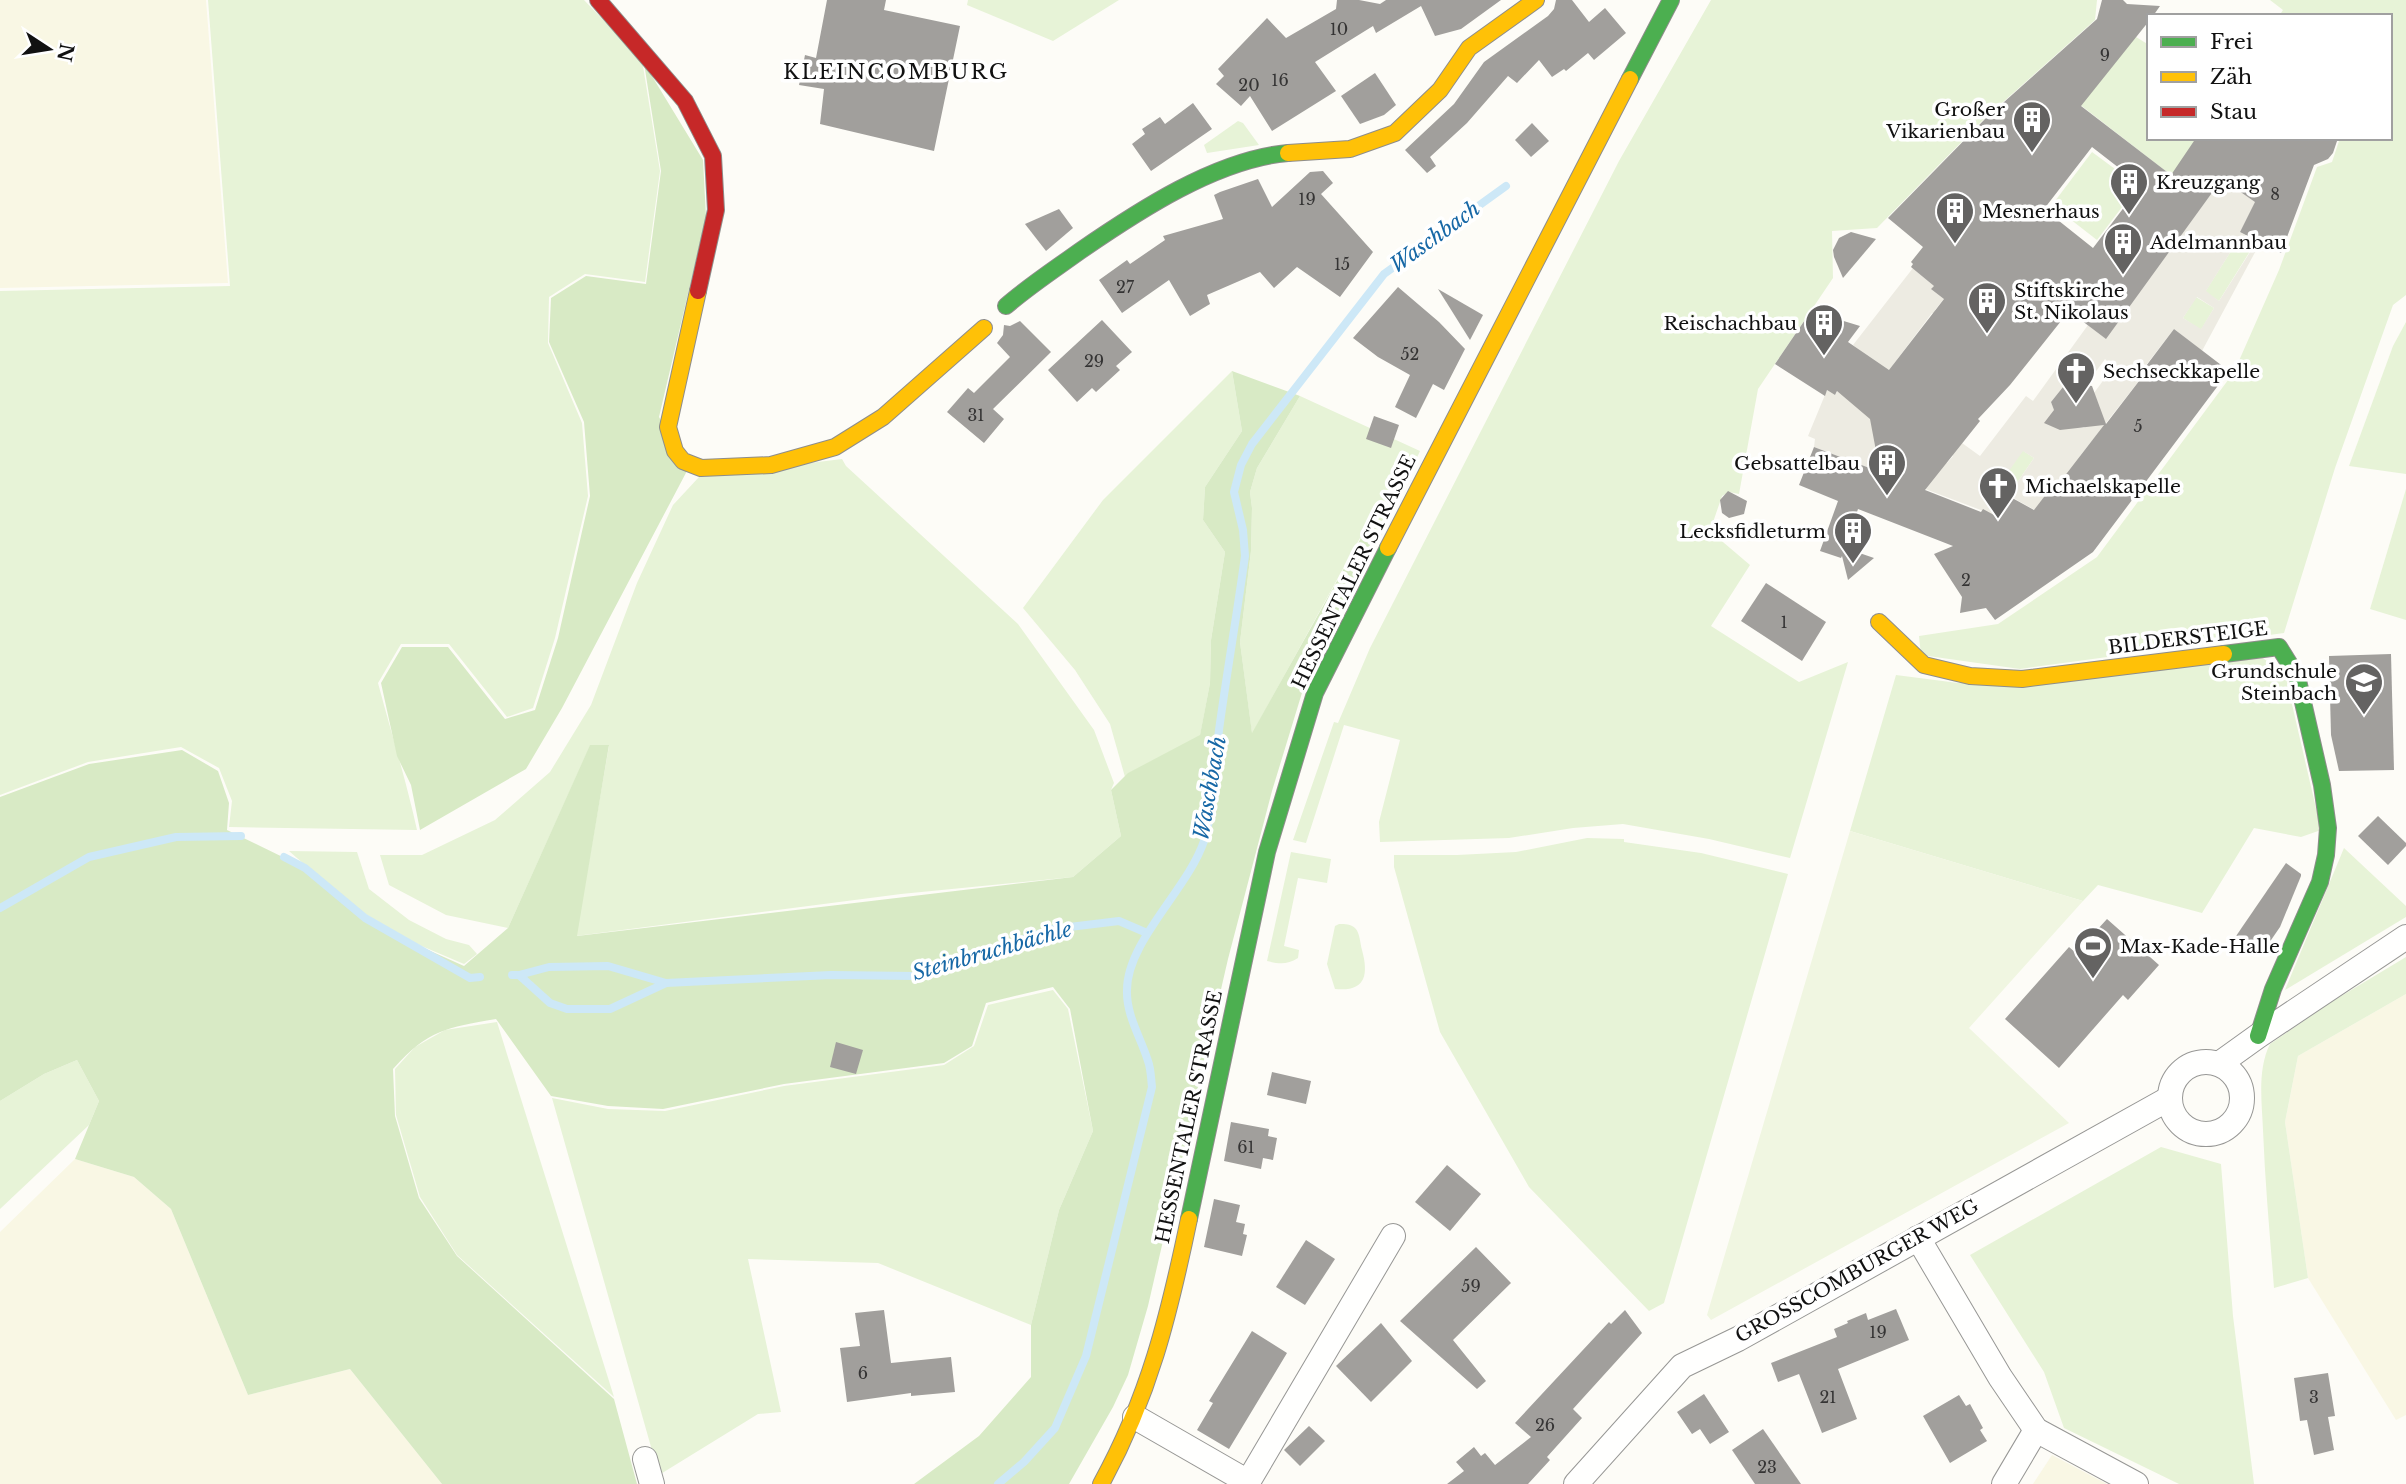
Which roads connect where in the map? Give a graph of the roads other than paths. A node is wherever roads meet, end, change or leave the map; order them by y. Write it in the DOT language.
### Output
graph roads {
  1 [pos="598,0"];
  2 [pos="1536,0"];
  3 [pos="1671,0"];
  4 [pos="1006,306"];
  5 [pos="984,327"];
  6 [pos="1879,622"];
  7 [pos="2406,937"];
  8 [pos="2258,1035"];
  9 [pos="2219,1064"];
  10 [pos="2170,1098"];
  11 [pos="1393,1236"];
  12 [pos="1918,1238"];
  13 [pos="1135,1417"];
  14 [pos="2036,1430"];
  15 [pos="645,1459"];
  16 [pos="652,1484"];
  17 [pos="1101,1484"];
  18 [pos="1576,1484"];
  19 [pos="2004,1484"];
  20 [pos="2136,1484"];
  1 -- 5 [label="street"];
  2 -- 4 [label="street"];
  3 -- 13 [label="street, HESSENTALER STRASSE"];
  6 -- 8 [label="street, BILDERSTEIGE"];
  7 -- 8 [label="street"];
  8 -- 9 [label="street"];
  9 -- 10 [label="street"];
  9 -- 10 [label="street"];
  10 -- 12 [label="street, GROSSCOMBURGER WEG"];
  11 -- 13 [label="street"];
  12 -- 14 [label="street"];
  12 -- 18 [label="street, GROSSCOMBURGER WEG"];
  13 -- 17 [label="street, HESSENTALER STRASSE"];
  14 -- 19 [label="street"];
  14 -- 20 [label="street"];
  15 -- 16 [label="street"];
}
